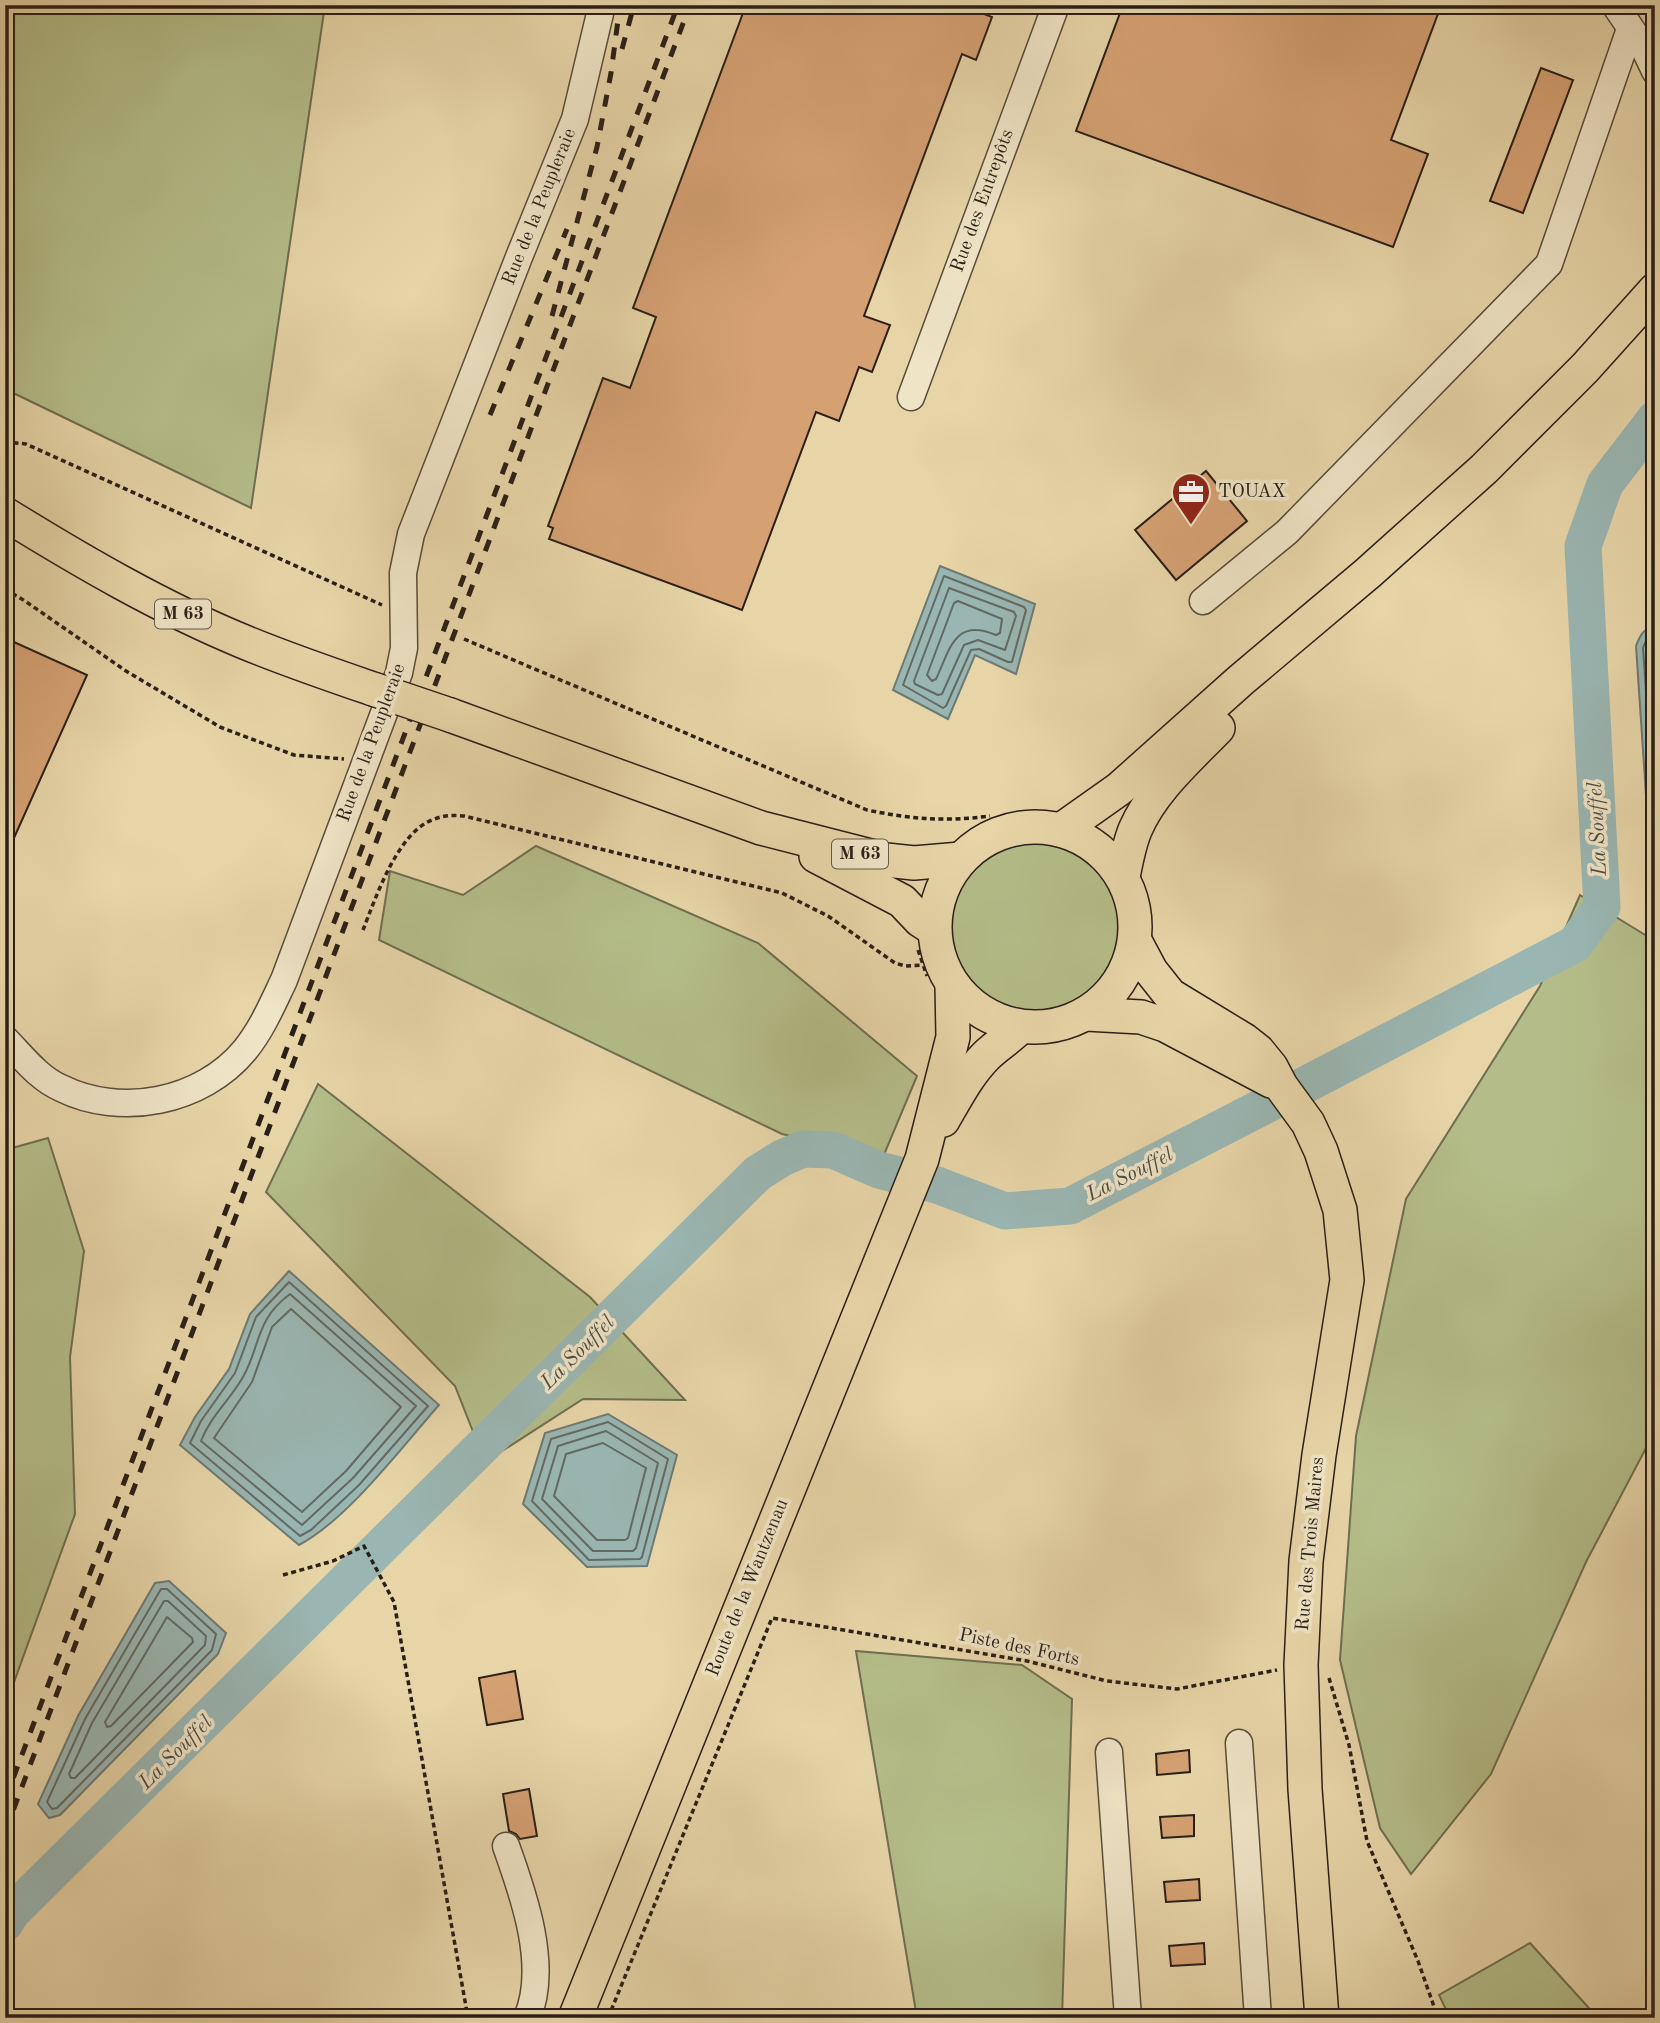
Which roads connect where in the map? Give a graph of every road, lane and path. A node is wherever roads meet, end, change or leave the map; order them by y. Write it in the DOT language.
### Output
graph roads {
  1 [pos="602,5"];
  2 [pos="1056,5"];
  3 [pos="1615,5"];
  4 [pos="1646,52"];
  5 [pos="1655,273"];
  6 [pos="1655,290"];
  7 [pos="1628,319"];
  8 [pos="911,397"];
  9 [pos="5,442"];
  10 [pos="5,514"];
  11 [pos="1368,573"];
  12 [pos="5,589"];
  13 [pos="1203,601"];
  14 [pos="403,615"];
  15 [pos="464,639"];
  16 [pos="367,760"];
  17 [pos="990,816"];
  18 [pos="761,828"];
  19 [pos="1060,830"];
  20 [pos="961,859"];
  21 [pos="1123,877"];
  22 [pos="363,930"];
  23 [pos="926,938"];
  24 [pos="1135,941"];
  25 [pos="923,965"];
  26 [pos="942,986"];
  27 [pos="1086,1014"];
  28 [pos="1020,1027"];
  29 [pos="5,1039"];
  30 [pos="1281,1086"];
  31 [pos="916,1172"];
  32 [pos="283,1575"];
  33 [pos="1301,1665"];
  34 [pos="1239,1743"];
  35 [pos="1109,1752"];
  36 [pos="506,1846"];
  37 [pos="468,2018"];
  38 [pos="527,2018"];
  39 [pos="575,2018"];
  40 [pos="608,2018"];
  41 [pos="1128,2018"];
  42 [pos="1258,2018"];
  43 [pos="1322,2018"];
  44 [pos="1438,2018"];
  1 -- 14 [label="street, Rue de la Peupleraie"];
  2 -- 8 [label="street, Rue des Entrepôts"];
  3 -- 4 [label="street"];
  4 -- 13 [label="street"];
  5 -- 7 [label="main road"];
  6 -- 7 [label="main road"];
  7 -- 11 [label="main road"];
  9 -- 14 [label="path"];
  10 -- 18 [label="main road, M 63, bridge"];
  11 -- 19 [label="main road"];
  11 -- 21 [label="main road"];
  12 -- 16 [label="path"];
  14 -- 16 [label="street, Rue de la Peupleraie"];
  15 -- 17 [label="path"];
  16 -- 29 [label="street, Rue de la Peupleraie"];
  18 -- 20 [label="main road, M 63"];
  18 -- 23 [label="main road, M 63"];
  19 -- 20 [label="main road"];
  19 -- 21 [label="main road"];
  20 -- 23 [label="main road"];
  21 -- 24 [label="main road"];
  22 -- 25 [label="path"];
  23 -- 25 [label="path"];
  23 -- 26 [label="main road"];
  24 -- 27 [label="main road"];
  24 -- 30 [label="main road, Rue des Trois Maires"];
  25 -- 26 [label="path"];
  26 -- 28 [label="main road"];
  26 -- 31 [label="main road, Route de la Wantzenau"];
  27 -- 28 [label="main road"];
  27 -- 30 [label="main road, Rue des Trois Maires"];
  28 -- 31 [label="main road, Route de la Wantzenau"];
  30 -- 33 [label="main road, Rue des Trois Maires"];
  31 -- 39 [label="main road, Route de la Wantzenau"];
  32 -- 37 [label="path"];
  33 -- 40 [label="path, Piste des Forts"];
  33 -- 43 [label="main road, Rue des Trois Maires"];
  33 -- 44 [label="path"];
  34 -- 42 [label="street"];
  35 -- 41 [label="street"];
  36 -- 38 [label="street"];
}
